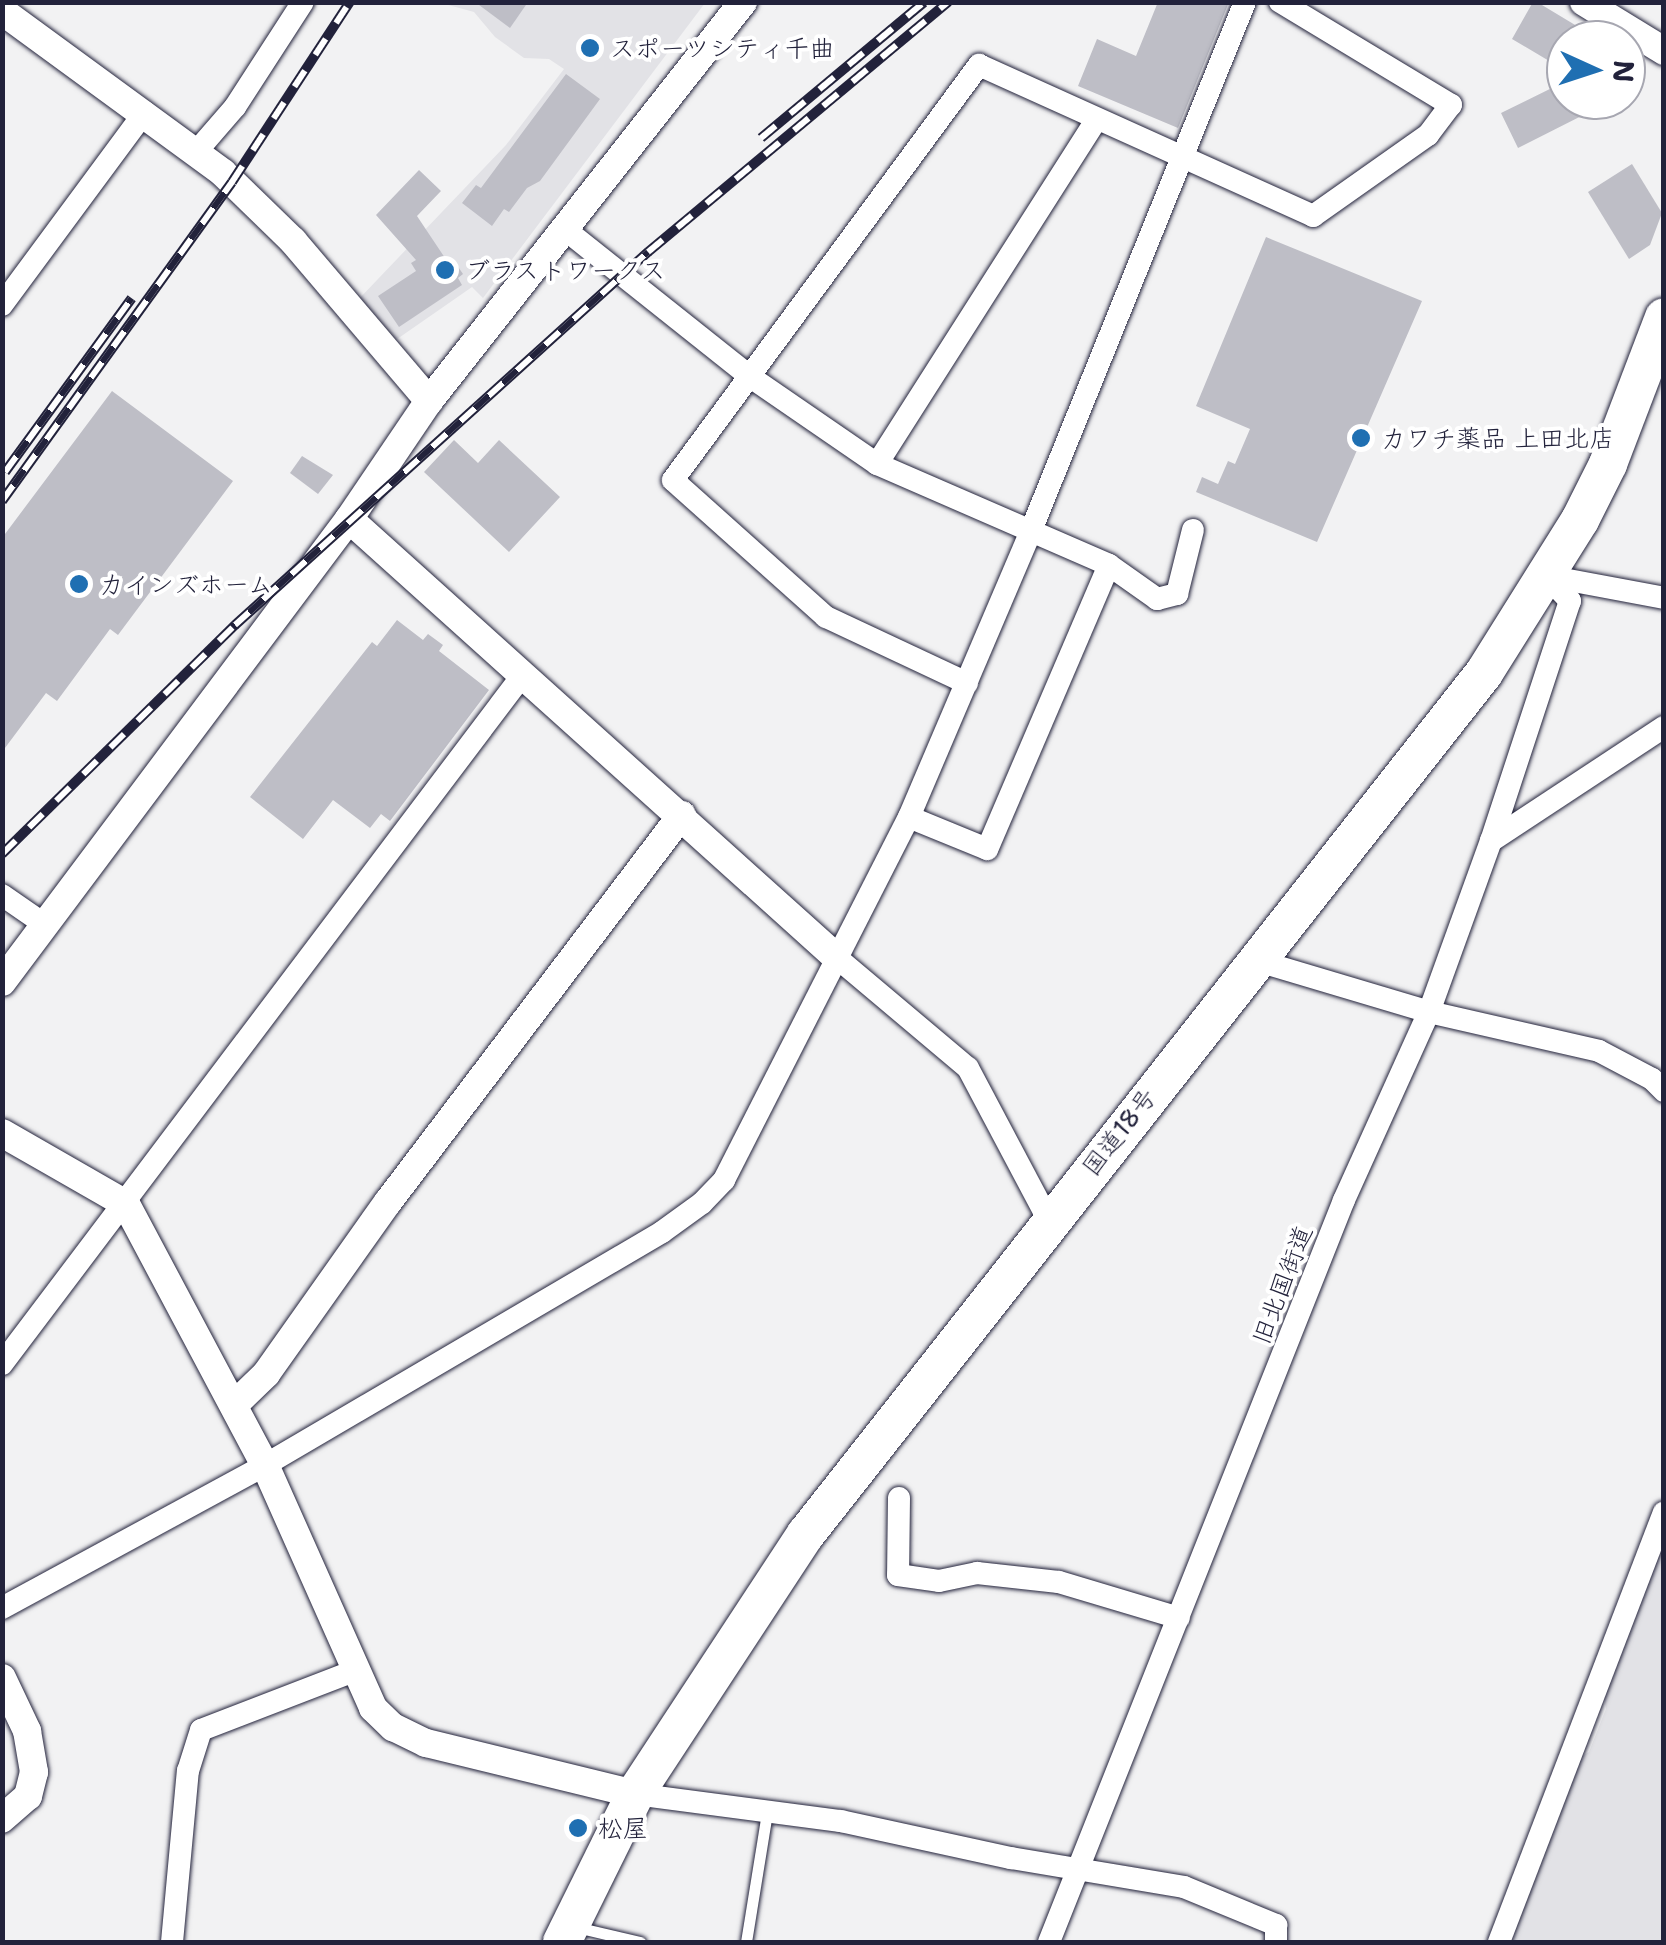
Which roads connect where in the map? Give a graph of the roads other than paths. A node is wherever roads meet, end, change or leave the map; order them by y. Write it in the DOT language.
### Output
graph roads {
  1 [pos="302,2"];
  2 [pos="743,2"];
  3 [pos="1245,2"];
  4 [pos="1280,2"];
  5 [pos="1584,2"];
  6 [pos="2,11"];
  7 [pos="1664,51"];
  8 [pos="145,112"];
  9 [pos="1097,119"];
  10 [pos="196,152"];
  11 [pos="1182,156"];
  12 [pos="567,230"];
  13 [pos="2,306"];
  14 [pos="1664,317"];
  15 [pos="749,376"];
  16 [pos="429,401"];
  17 [pos="877,464"];
  18 [pos="349,519"];
  19 [pos="1193,530"];
  20 [pos="1030,533"];
  21 [pos="1109,565"];
  22 [pos="1547,576"];
  23 [pos="1664,598"];
  24 [pos="521,677"];
  25 [pos="968,682"];
  26 [pos="1664,727"];
  27 [pos="682,815"];
  28 [pos="909,816"];
  29 [pos="1491,841"];
  30 [pos="2,896"];
  31 [pos="44,924"];
  32 [pos="836,957"];
  33 [pos="1255,960"];
  34 [pos="2,982"];
  35 [pos="1428,1012"];
  36 [pos="1664,1092"];
  37 [pos="2,1133"];
  38 [pos="126,1204"];
  39 [pos="1049,1221"];
  40 [pos="2,1364"];
  41 [pos="234,1406"];
  42 [pos="265,1465"];
  43 [pos="899,1498"];
  44 [pos="1664,1513"];
  45 [pos="2,1608"];
  46 [pos="1178,1618"];
  47 [pos="354,1671"];
  48 [pos="2,1678"];
  49 [pos="635,1794"];
  50 [pos="767,1812"];
  51 [pos="2,1819"];
  52 [pos="1077,1870"];
  53 [pos="566,1934"];
  54 [pos="172,1942"];
  55 [pos="640,1942"];
  56 [pos="746,1942"];
  57 [pos="1049,1942"];
  58 [pos="1276,1942"];
  59 [pos="1499,1942"];
  1 -- 10 [label="street"];
  2 -- 12 [label="street"];
  3 -- 11 [label="street"];
  4 -- 11 [label="street"];
  5 -- 7 [label="street"];
  6 -- 8 [label="street"];
  8 -- 10 [label="street"];
  8 -- 13 [label="street"];
  9 -- 11 [label="street"];
  9 -- 15 [label="street"];
  9 -- 17 [label="street"];
  10 -- 16 [label="street"];
  11 -- 20 [label="street"];
  12 -- 15 [label="street"];
  12 -- 16 [label="street"];
  14 -- 22 [label="highway, 国道18号"];
  15 -- 17 [label="street"];
  15 -- 25 [label="street"];
  16 -- 18 [label="street"];
  17 -- 20 [label="street"];
  18 -- 24 [label="street"];
  18 -- 31 [label="street"];
  19 -- 21 [label="street"];
  20 -- 21 [label="street"];
  20 -- 25 [label="street"];
  21 -- 28 [label="street"];
  22 -- 23 [label="street"];
  22 -- 29 [label="street, 旧北国街道"];
  22 -- 33 [label="highway, 国道18号"];
  24 -- 27 [label="street"];
  24 -- 38 [label="street"];
  25 -- 28 [label="street"];
  26 -- 29 [label="street"];
  27 -- 32 [label="street"];
  27 -- 41 [label="street"];
  28 -- 32 [label="street"];
  29 -- 35 [label="street, 旧北国街道"];
  30 -- 31 [label="street"];
  31 -- 34 [label="street"];
  32 -- 39 [label="street"];
  32 -- 42 [label="street"];
  33 -- 35 [label="street"];
  33 -- 39 [label="highway, 国道18号"];
  35 -- 36 [label="street"];
  35 -- 46 [label="street, 旧北国街道"];
  37 -- 38 [label="street"];
  38 -- 40 [label="street"];
  38 -- 41 [label="street"];
  39 -- 49 [label="highway, 国道18号"];
  41 -- 42 [label="street"];
  42 -- 45 [label="street"];
  42 -- 47 [label="street"];
  43 -- 46 [label="street"];
  44 -- 59 [label="street"];
  46 -- 52 [label="street, 旧北国街道"];
  47 -- 49 [label="street"];
  47 -- 54 [label="street"];
  48 -- 51 [label="street"];
  49 -- 50 [label="street"];
  49 -- 53 [label="highway, 国道18号"];
  50 -- 52 [label="street"];
  50 -- 56 [label="lane"];
  52 -- 57 [label="street, 旧北国街道"];
  52 -- 58 [label="street"];
  53 -- 55 [label="lane"];
}
